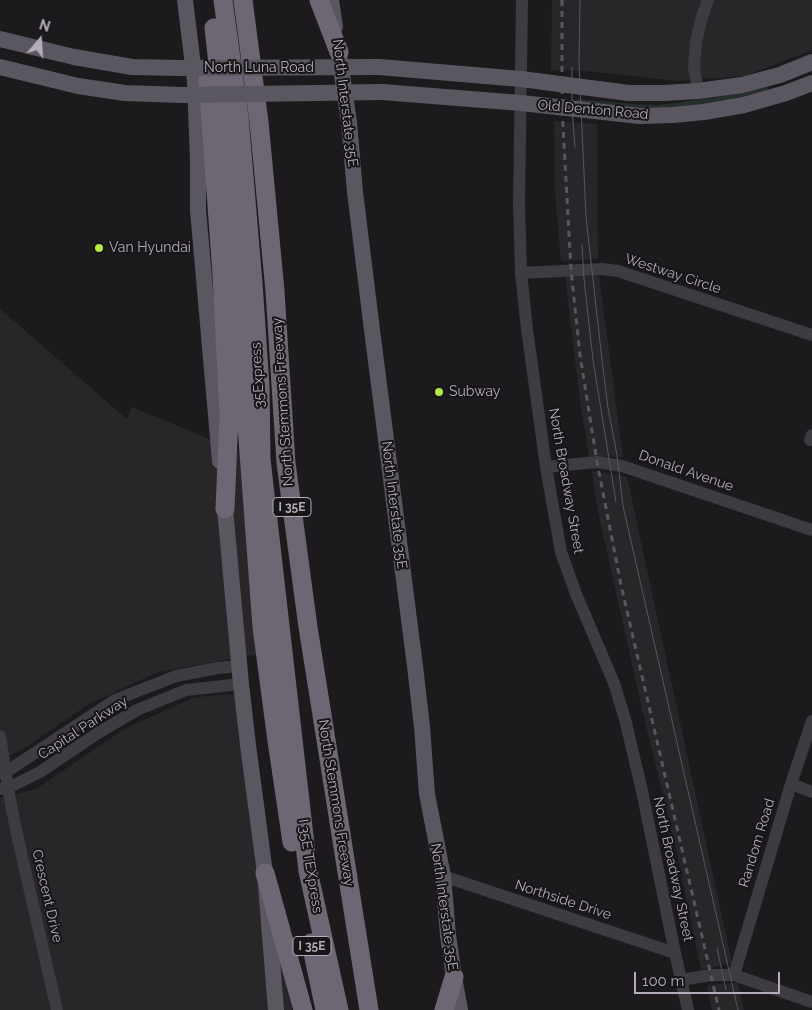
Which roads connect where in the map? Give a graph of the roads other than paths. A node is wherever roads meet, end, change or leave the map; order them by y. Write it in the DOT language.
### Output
graph roads {
  1 [pos="185,0"];
  2 [pos="223,0"];
  3 [pos="243,0"];
  4 [pos="319,0"];
  5 [pos="331,0"];
  6 [pos="522,0"];
  7 [pos="708,0"];
  8 [pos="211,9"];
  9 [pos="0,39"];
  10 [pos="339,52"];
  11 [pos="812,62"];
  12 [pos="0,67"];
  13 [pos="780,75"];
  14 [pos="521,79"];
  15 [pos="812,83"];
  16 [pos="698,91"];
  17 [pos="786,93"];
  18 [pos="521,103"];
  19 [pos="521,273"];
  20 [pos="812,335"];
  21 [pos="546,467"];
  22 [pos="225,509"];
  23 [pos="812,530"];
  24 [pos="240,666"];
  25 [pos="241,684"];
  26 [pos="812,721"];
  27 [pos="0,736"];
  28 [pos="294,751"];
  29 [pos="3,772"];
  30 [pos="791,784"];
  31 [pos="4,789"];
  32 [pos="812,792"];
  33 [pos="265,873"];
  34 [pos="443,876"];
  35 [pos="675,953"];
  36 [pos="734,975"];
  37 [pos="454,977"];
  38 [pos="681,980"];
  39 [pos="812,1002"];
  40 [pos="57,1010"];
  41 [pos="276,1010"];
  42 [pos="303,1010"];
  43 [pos="325,1010"];
  44 [pos="339,1010"];
  45 [pos="369,1010"];
  46 [pos="444,1010"];
  47 [pos="460,1010"];
  48 [pos="688,1010"];
  1 -- 22 [label="main road"];
  2 -- 28 [label="highway, 35Express"];
  3 -- 45 [label="highway, North Stemmons Freeway / I 35E"];
  4 -- 10 [label="highway"];
  5 -- 10 [label="main road, North Interstate 35E"];
  6 -- 14 [label="street, North Broadway Street"];
  7 -- 16 [label="street"];
  8 -- 22 [label="highway"];
  8 -- 43 [label="highway, I 35E"];
  9 -- 14 [label="main road, North Luna Road, bridge"];
  10 -- 34 [label="main road, North Interstate 35E"];
  11 -- 13 [label="main road, Old Denton Road"];
  12 -- 18 [label="main road, North Luna Road, bridge"];
  13 -- 16 [label="main road, Old Denton Road"];
  13 -- 17 [label="main road"];
  14 -- 16 [label="main road, Old Denton Road"];
  14 -- 18 [label="street, North Broadway Street"];
  15 -- 17 [label="main road, Old Denton Road"];
  17 -- 18 [label="main road, Old Denton Road"];
  18 -- 19 [label="street, North Broadway Street"];
  19 -- 20 [label="street, Westway Circle"];
  19 -- 21 [label="street, North Broadway Street"];
  21 -- 23 [label="street, Donald Avenue"];
  21 -- 35 [label="street, North Broadway Street"];
  22 -- 24 [label="main road"];
  24 -- 25 [label="main road"];
  24 -- 29 [label="street, Capital Parkway"];
  25 -- 31 [label="street, Capital Parkway"];
  25 -- 33 [label="main road"];
  26 -- 30 [label="street, Random Road"];
  27 -- 29 [label="street, Crescent Drive"];
  28 -- 44 [label="highway, I 35E TEXpress"];
  29 -- 31 [label="street, Crescent Drive"];
  30 -- 32 [label="street"];
  30 -- 36 [label="street, Random Road"];
  31 -- 40 [label="street, Crescent Drive"];
  33 -- 41 [label="main road"];
  33 -- 42 [label="highway"];
  34 -- 35 [label="street, Northside Drive"];
  34 -- 37 [label="main road, North Interstate 35E"];
  35 -- 38 [label="street, North Broadway Street"];
  36 -- 38 [label="street"];
  36 -- 39 [label="street"];
  37 -- 46 [label="highway"];
  37 -- 47 [label="main road, North Interstate 35E"];
  38 -- 48 [label="street, North Broadway Street"];
}
